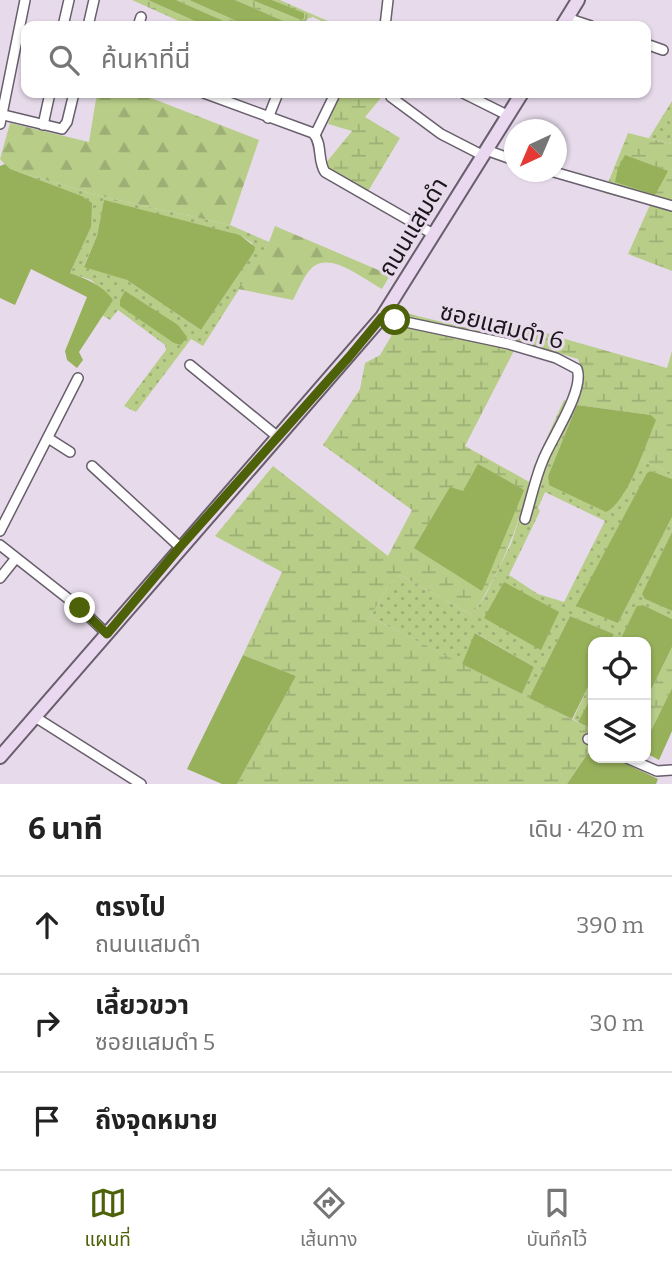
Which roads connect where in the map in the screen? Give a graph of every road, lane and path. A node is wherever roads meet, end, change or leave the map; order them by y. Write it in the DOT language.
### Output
graph roads {
  1 [pos="24,0"];
  2 [pos="69,0"];
  3 [pos="94,0"];
  4 [pos="388,0"];
  5 [pos="578,0"];
  6 [pos="64,21"];
  7 [pos="89,21"];
  8 [pos="385,21"];
  9 [pos="566,21"];
  10 [pos="651,46"];
  11 [pos="663,50"];
  12 [pos="49,98"];
  13 [pos="73,98"];
  14 [pos="225,98"];
  15 [pos="276,98"];
  16 [pos="333,98"];
  17 [pos="392,98"];
  18 [pos="473,98"];
  19 [pos="519,98"];
  20 [pos="507,116"];
  21 [pos="0,118"];
  22 [pos="268,118"];
  23 [pos="43,125"];
  24 [pos="315,135"];
  25 [pos="484,152"];
  26 [pos="504,157"];
  27 [pos="567,176"];
  28 [pos="672,206"];
  29 [pos="433,234"];
  30 [pos="382,317"];
  31 [pos="190,365"];
  32 [pos="78,378"];
  33 [pos="278,437"];
  34 [pos="48,438"];
  35 [pos="70,452"];
  36 [pos="92,466"];
  37 [pos="525,519"];
  38 [pos="0,531"];
  39 [pos="0,545"];
  40 [pos="180,547"];
  41 [pos="16,558"];
  42 [pos="0,578"];
  43 [pos="107,634"];
  44 [pos="35,717"];
  45 [pos="0,757"];
  46 [pos="639,763"];
  47 [pos="672,770"];
  48 [pos="141,784"];
  1 -- 21 [label="street"];
  2 -- 6 [label="street"];
  3 -- 7 [label="street"];
  4 -- 8 [label="street"];
  5 -- 9 [label="street"];
  10 -- 11 [label="street"];
  12 -- 23 [label="street"];
  13 -- 23 [label="street"];
  14 -- 22 [label="street"];
  15 -- 22 [label="street"];
  16 -- 24 [label="street"];
  17 -- 25 [label="street"];
  18 -- 20 [label="street"];
  19 -- 20 [label="street, ถนนแสมดำ"];
  20 -- 25 [label="street, ถนนแสมดำ"];
  21 -- 23 [label="street"];
  22 -- 24 [label="street"];
  24 -- 29 [label="street"];
  25 -- 26 [label="street"];
  25 -- 29 [label="street, ถนนแสมดำ"];
  27 -- 28 [label="street"];
  29 -- 30 [label="street, ถนนแสมดำ"];
  30 -- 33 [label="street, ถนนแสมดำ"];
  30 -- 37 [label="street, ซอยแสมดำ 6"];
  31 -- 33 [label="street"];
  32 -- 34 [label="street"];
  33 -- 40 [label="street, ถนนแสมดำ"];
  34 -- 35 [label="street"];
  34 -- 38 [label="street"];
  36 -- 40 [label="street"];
  39 -- 41 [label="street"];
  40 -- 43 [label="street, ถนนแสมดำ"];
  41 -- 42 [label="street"];
  41 -- 43 [label="street"];
  43 -- 44 [label="street, ถนนแสมดำ"];
  44 -- 45 [label="street, ถนนแสมดำ"];
  44 -- 48 [label="street"];
  46 -- 47 [label="street"];
}
